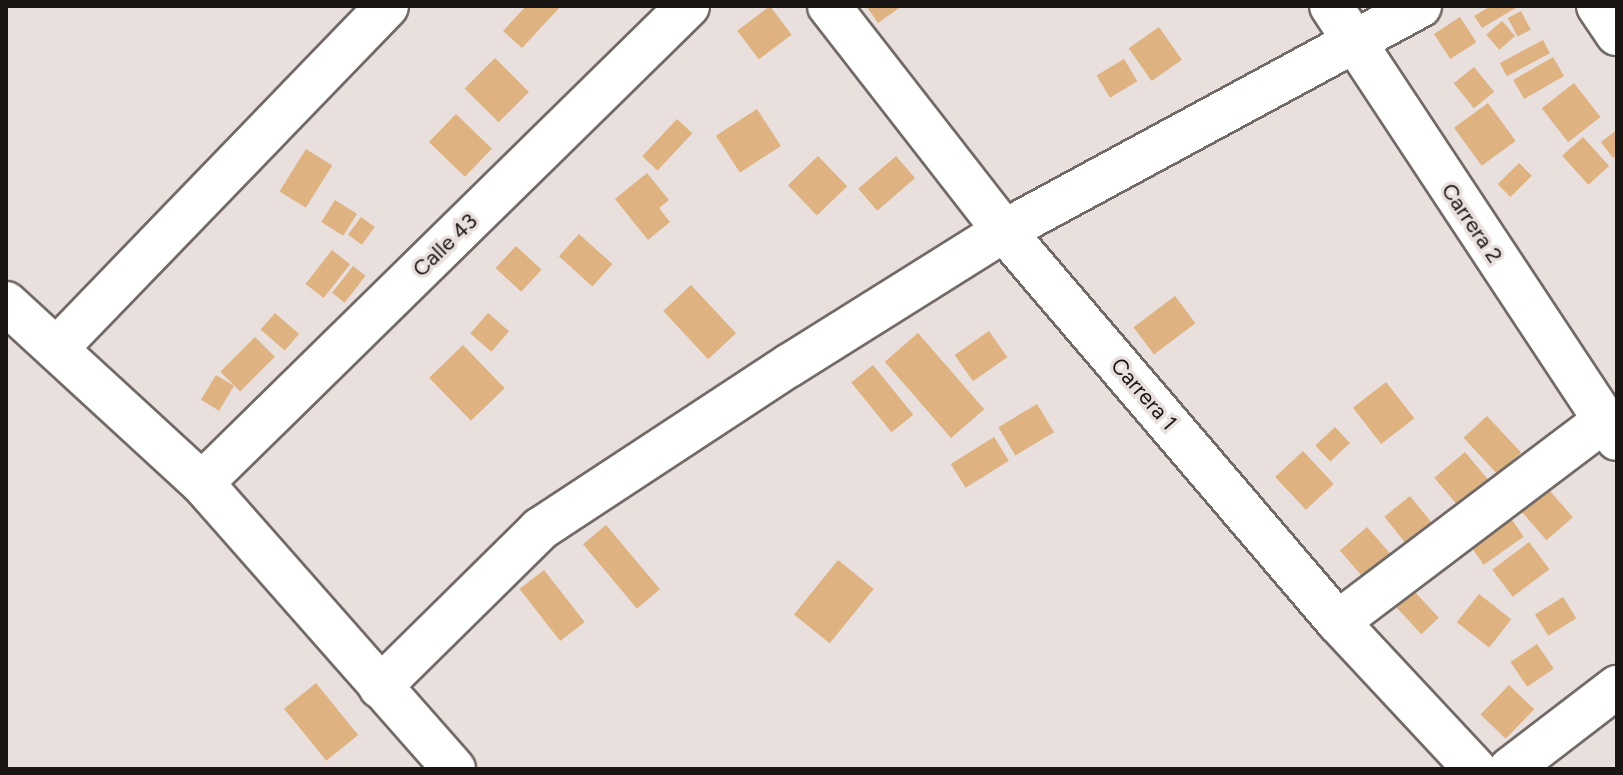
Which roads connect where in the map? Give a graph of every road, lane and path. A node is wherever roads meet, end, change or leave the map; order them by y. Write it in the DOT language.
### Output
graph roads {
  1 [pos="387,6"];
  2 [pos="688,6"];
  3 [pos="829,6"];
  4 [pos="1331,6"];
  5 [pos="1420,6"];
  6 [pos="1598,6"];
  7 [pos="1617,34"];
  8 [pos="1353,44"];
  9 [pos="1004,231"];
  10 [pos="6,303"];
  11 [pos="57,348"];
  12 [pos="1610,430"];
  13 [pos="202,483"];
  14 [pos="1338,622"];
  15 [pos="380,687"];
  16 [pos="1617,687"];
  17 [pos="454,769"];
  18 [pos="1475,769"];
  19 [pos="1510,769"];
  1 -- 11 [label="street"];
  2 -- 13 [label="street, Calle 43"];
  3 -- 9 [label="street, Carrera 1"];
  4 -- 8 [label="street, Carrera 2"];
  5 -- 8 [label="street"];
  6 -- 7 [label="street"];
  8 -- 9 [label="street"];
  8 -- 12 [label="street, Carrera 2"];
  9 -- 14 [label="street, Carrera 1"];
  9 -- 15 [label="street"];
  10 -- 11 [label="street"];
  11 -- 13 [label="street"];
  12 -- 14 [label="street"];
  13 -- 15 [label="street"];
  14 -- 18 [label="street, Carrera 1"];
  15 -- 17 [label="street"];
  16 -- 19 [label="street"];
}
